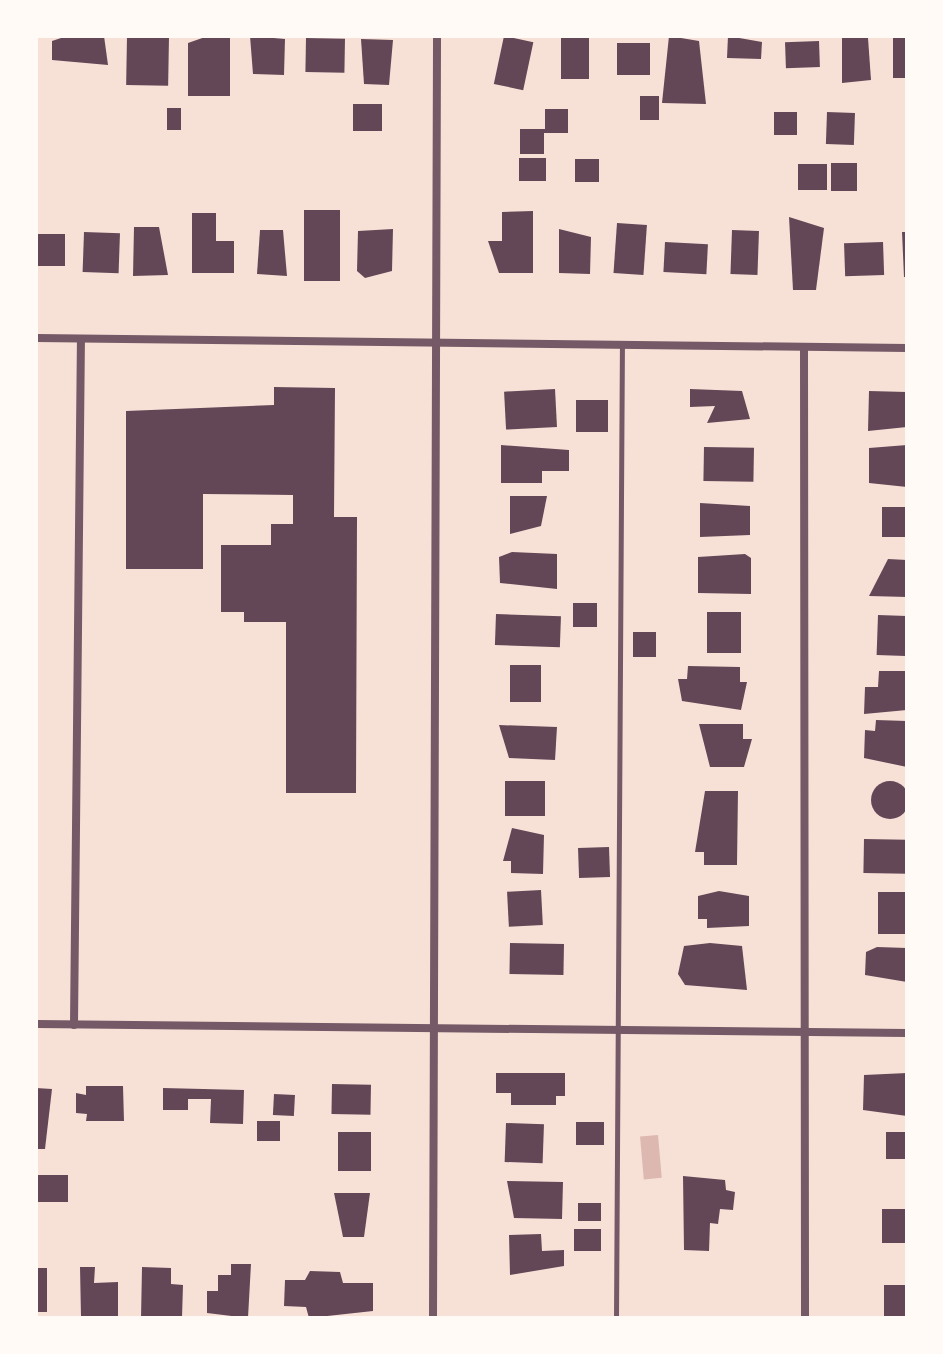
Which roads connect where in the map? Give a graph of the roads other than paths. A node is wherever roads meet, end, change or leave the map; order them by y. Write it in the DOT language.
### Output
graph roads {
  1 [pos="437,36"];
  2 [pos="36,338"];
  3 [pos="81,339"];
  4 [pos="439,341"];
  5 [pos="622,345"];
  6 [pos="804,348"];
  7 [pos="907,348"];
  8 [pos="36,1024"];
  9 [pos="74,1025"];
  10 [pos="433,1027"];
  11 [pos="619,1030"];
  12 [pos="803,1032"];
  13 [pos="907,1033"];
  14 [pos="433,1318"];
  15 [pos="616,1318"];
  16 [pos="805,1318"];
  1 -- 4 [label="street"];
  2 -- 3 [label="street"];
  3 -- 4 [label="street"];
  3 -- 9 [label="street"];
  4 -- 5 [label="street"];
  4 -- 10 [label="street"];
  5 -- 6 [label="street"];
  5 -- 11 [label="lane"];
  6 -- 7 [label="street"];
  6 -- 12 [label="street"];
  8 -- 9 [label="street"];
  9 -- 10 [label="street"];
  10 -- 11 [label="street"];
  10 -- 14 [label="street"];
  11 -- 12 [label="street"];
  11 -- 15 [label="lane"];
  12 -- 13 [label="street"];
  12 -- 16 [label="street"];
}
